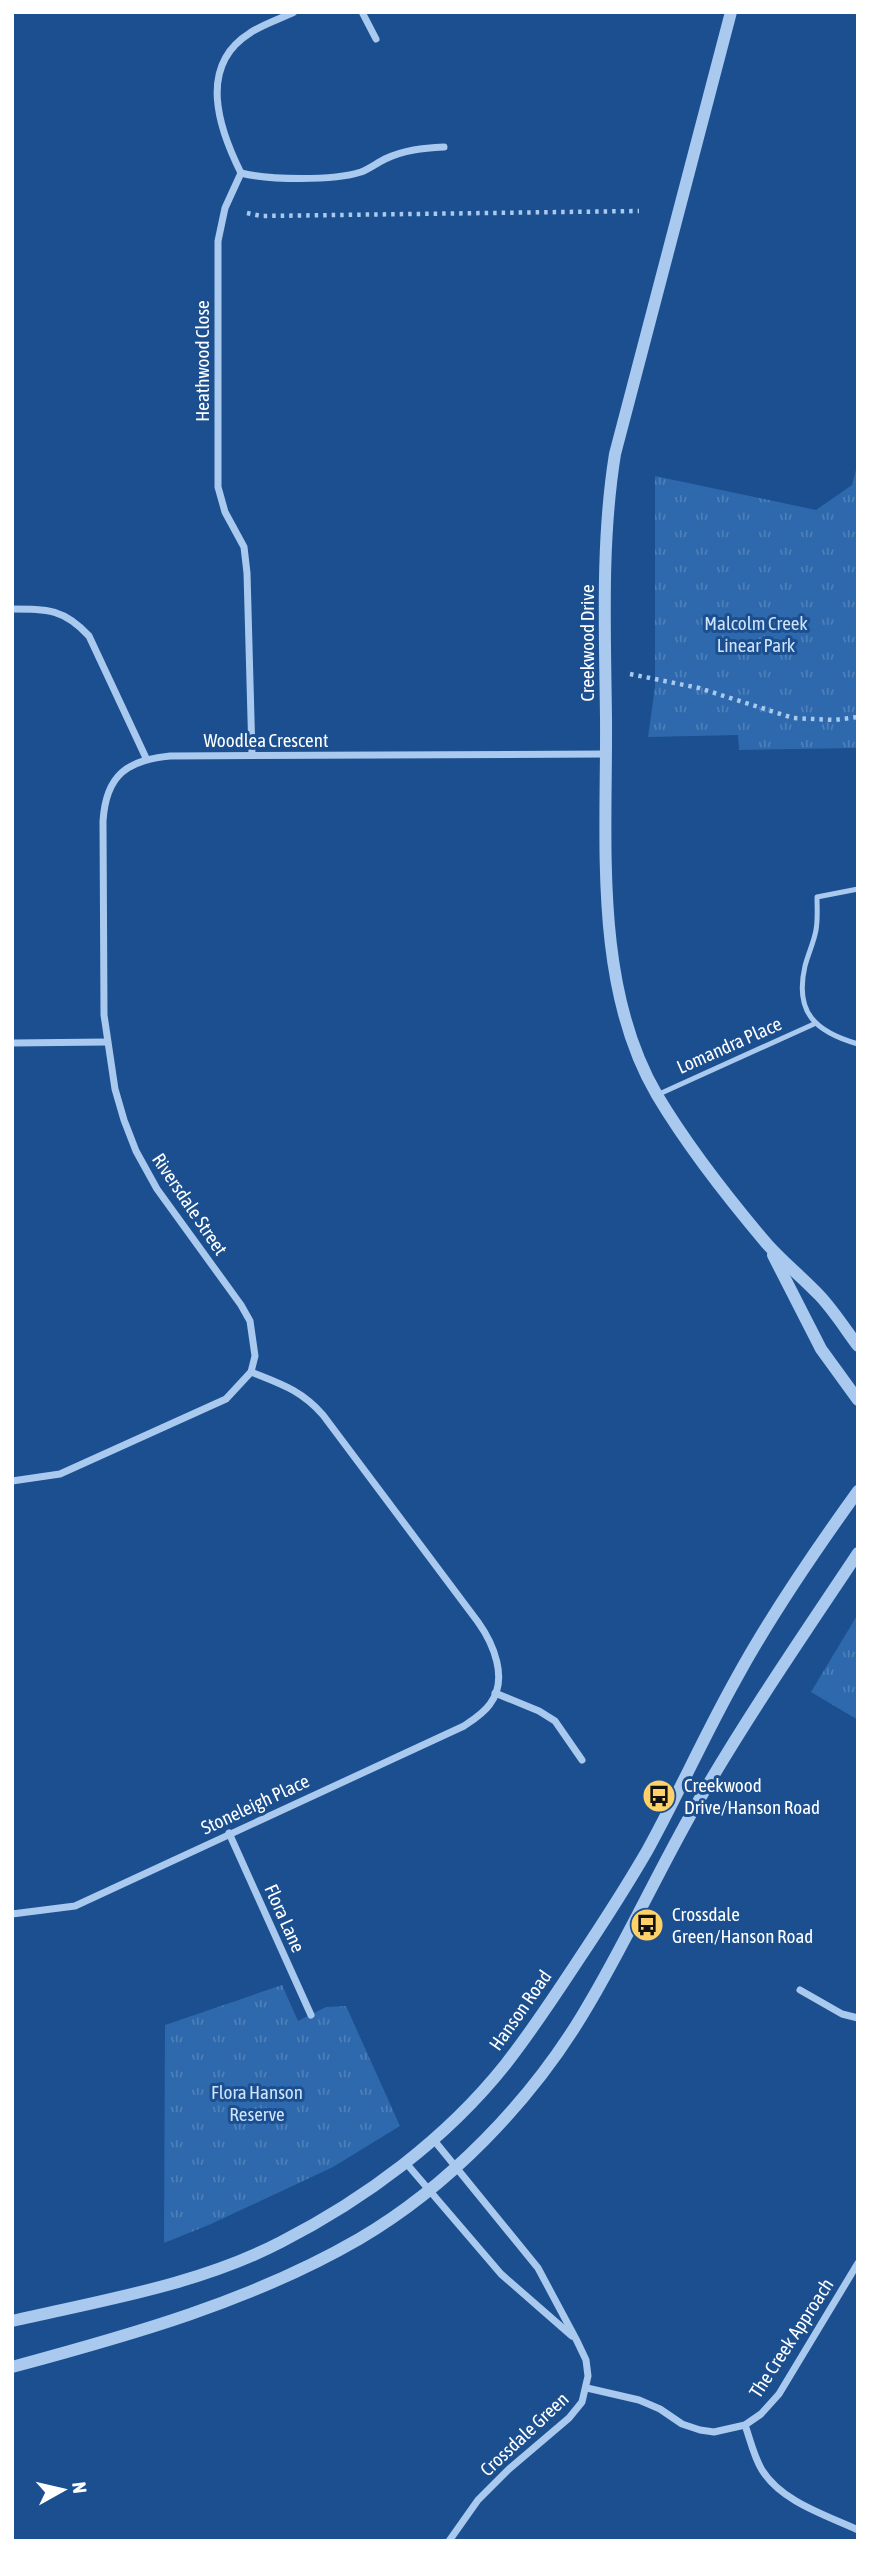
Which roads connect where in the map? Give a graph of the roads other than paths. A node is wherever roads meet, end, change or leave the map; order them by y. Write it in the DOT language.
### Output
graph roads {
  1 [pos="294,12"];
  2 [pos="362,12"];
  3 [pos="731,12"];
  4 [pos="376,39"];
  5 [pos="444,147"];
  6 [pos="241,173"];
  7 [pos="12,609"];
  8 [pos="607,754"];
  9 [pos="251,755"];
  10 [pos="146,758"];
  11 [pos="858,889"];
  12 [pos="814,1024"];
  13 [pos="107,1042"];
  14 [pos="12,1043"];
  15 [pos="858,1044"];
  16 [pos="657,1095"];
  17 [pos="768,1245"];
  18 [pos="858,1346"];
  19 [pos="251,1372"];
  20 [pos="858,1400"];
  21 [pos="12,1480"];
  22 [pos="858,1490"];
  23 [pos="858,1553"];
  24 [pos="495,1693"];
  25 [pos="582,1760"];
  26 [pos="229,1833"];
  27 [pos="12,1914"];
  28 [pos="800,1990"];
  29 [pos="311,2015"];
  30 [pos="858,2018"];
  31 [pos="432,2139"];
  32 [pos="405,2163"];
  33 [pos="456,2167"];
  34 [pos="428,2189"];
  35 [pos="858,2263"];
  36 [pos="12,2322"];
  37 [pos="578,2341"];
  38 [pos="12,2367"];
  39 [pos="587,2388"];
  40 [pos="745,2425"];
  41 [pos="858,2530"];
  42 [pos="449,2541"];
  1 -- 6 [label="street"];
  2 -- 4 [label="street"];
  3 -- 8 [label="street, Creekwood Drive"];
  5 -- 6 [label="street"];
  6 -- 9 [label="street, Heathwood Close"];
  7 -- 10 [label="street"];
  8 -- 9 [label="street, Woodlea Crescent"];
  8 -- 16 [label="street, Creekwood Drive"];
  9 -- 10 [label="street, Woodlea Crescent"];
  10 -- 13 [label="street, Riversdale Street"];
  11 -- 12 [label="lane, Lomandra Place"];
  12 -- 15 [label="lane"];
  12 -- 16 [label="lane, Lomandra Place"];
  13 -- 14 [label="street"];
  13 -- 19 [label="street, Riversdale Street"];
  16 -- 17 [label="street, Creekwood Drive"];
  17 -- 18 [label="street, Creekwood Drive"];
  17 -- 20 [label="street, Creekwood Drive"];
  19 -- 21 [label="street"];
  19 -- 24 [label="street"];
  22 -- 31 [label="street, Hanson Road"];
  23 -- 33 [label="street"];
  24 -- 25 [label="street"];
  24 -- 26 [label="street, Stoneleigh Place"];
  26 -- 27 [label="street, Stoneleigh Place"];
  26 -- 29 [label="street, Flora Lane"];
  28 -- 30 [label="street"];
  31 -- 32 [label="street, Hanson Road"];
  31 -- 33 [label="street, Crossdale Green"];
  32 -- 34 [label="street"];
  32 -- 36 [label="street, Hanson Road"];
  33 -- 34 [label="street"];
  33 -- 37 [label="street, Crossdale Green"];
  34 -- 37 [label="street"];
  34 -- 38 [label="street"];
  35 -- 40 [label="street, The Creek Approach"];
  37 -- 39 [label="street, Crossdale Green"];
  39 -- 40 [label="street, The Creek Approach"];
  39 -- 42 [label="street, Crossdale Green"];
  40 -- 41 [label="street"];
}
